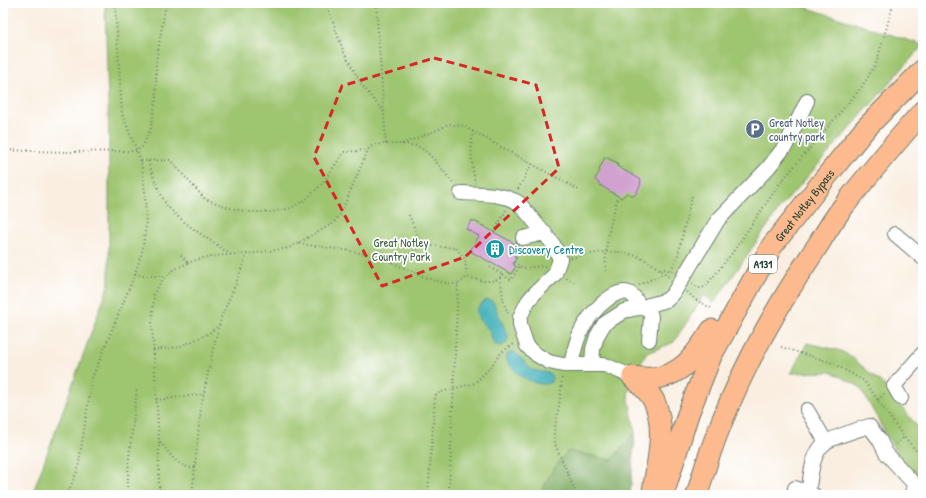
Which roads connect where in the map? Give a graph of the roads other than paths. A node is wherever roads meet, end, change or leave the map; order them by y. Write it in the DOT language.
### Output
graph roads {
  1 [pos="923,70"];
  2 [pos="807,101"];
  3 [pos="923,111"];
  4 [pos="461,193"];
  5 [pos="545,233"];
  6 [pos="895,234"];
  7 [pos="523,238"];
  8 [pos="772,246"];
  9 [pos="923,258"];
  10 [pos="644,307"];
  11 [pos="649,340"];
  12 [pos="923,353"];
  13 [pos="567,365"];
  14 [pos="598,365"];
  15 [pos="634,377"];
  16 [pos="901,398"];
  17 [pos="807,410"];
  18 [pos="822,445"];
  19 [pos="806,492"];
  20 [pos="652,495"];
  21 [pos="663,495"];
  22 [pos="697,495"];
  23 [pos="911,495"];
  1 -- 8 [label="highway, Great Notley Bypass / A131"];
  2 -- 10 [label="street"];
  3 -- 22 [label="highway"];
  4 -- 5 [label="street"];
  5 -- 7 [label="street"];
  5 -- 13 [label="street"];
  6 -- 9 [label="street"];
  8 -- 15 [label="highway"];
  8 -- 21 [label="highway, Great Notley Bypass / A131"];
  10 -- 11 [label="street"];
  10 -- 13 [label="street"];
  10 -- 14 [label="street"];
  12 -- 16 [label="street"];
  13 -- 14 [label="street"];
  14 -- 15 [label="street"];
  15 -- 20 [label="highway"];
  17 -- 18 [label="street"];
  18 -- 19 [label="street"];
  18 -- 23 [label="street"];
}
